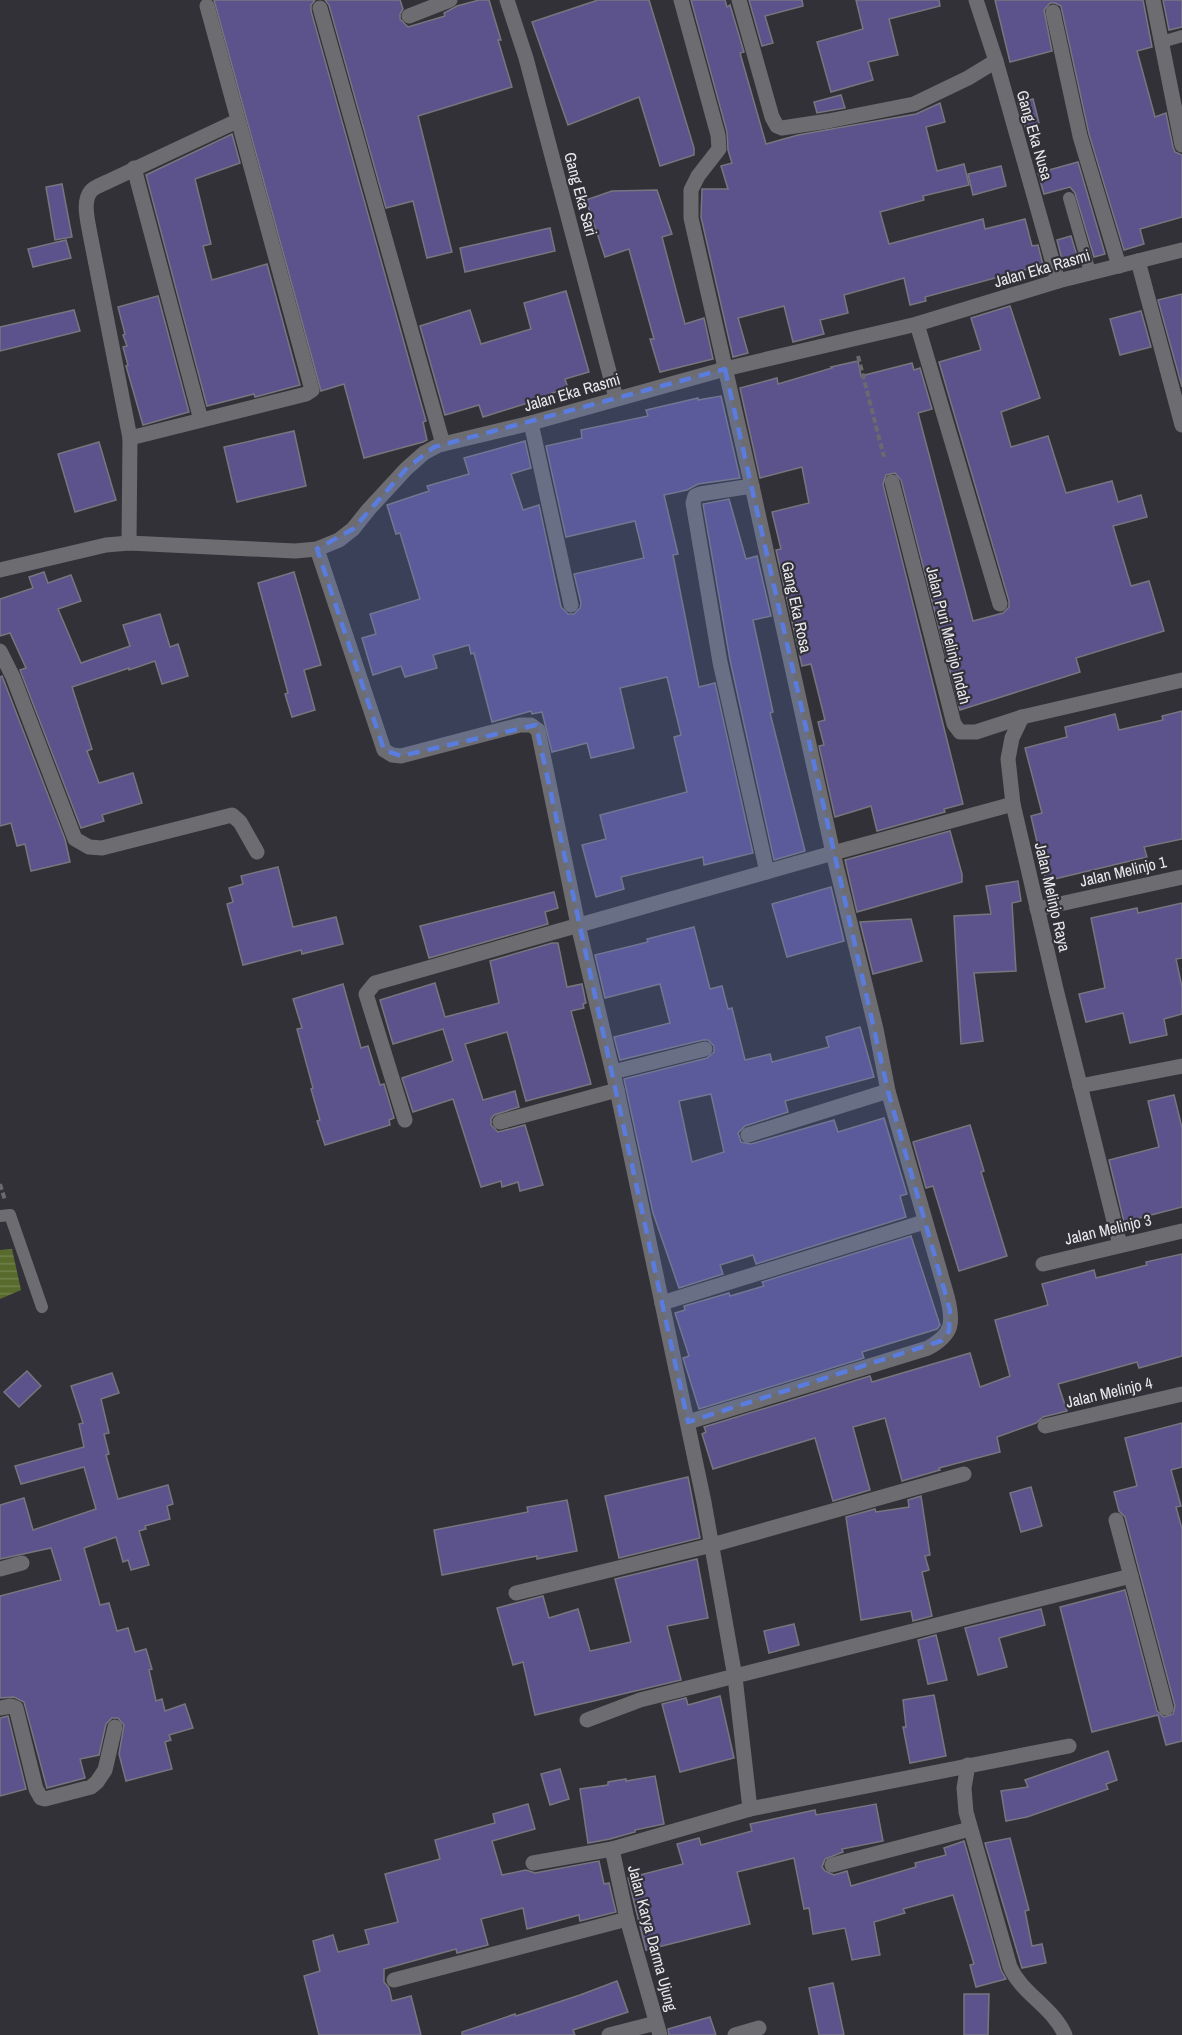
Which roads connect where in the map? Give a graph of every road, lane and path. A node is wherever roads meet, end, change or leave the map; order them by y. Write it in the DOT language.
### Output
graph roads {
  1 [pos="450,0"];
  2 [pos="507,0"];
  3 [pos="681,0"];
  4 [pos="739,0"];
  5 [pos="976,0"];
  6 [pos="1153,0"];
  7 [pos="207,6"];
  8 [pos="320,8"];
  9 [pos="1053,12"];
  10 [pos="410,16"];
  11 [pos="1182,36"];
  12 [pos="1162,42"];
  13 [pos="996,61"];
  14 [pos="237,121"];
  15 [pos="1182,145"];
  16 [pos="134,168"];
  17 [pos="1069,198"];
  18 [pos="1182,250"];
  19 [pos="1138,261"];
  20 [pos="1119,266"];
  21 [pos="1090,272"];
  22 [pos="1058,281"];
  23 [pos="917,324"];
  24 [pos="854,340"];
  25 [pos="725,369"];
  26 [pos="616,398"];
  27 [pos="201,420"];
  28 [pos="531,423"];
  29 [pos="1182,425"];
  30 [pos="130,438"];
  31 [pos="443,444"];
  32 [pos="884,458"];
  33 [pos="892,482"];
  34 [pos="752,486"];
  35 [pos="129,543"];
  36 [pos="318,549"];
  37 [pos="0,570"];
  38 [pos="1000,604"];
  39 [pos="571,605"];
  40 [pos="0,651"];
  41 [pos="1182,680"];
  42 [pos="1022,717"];
  43 [pos="1013,804"];
  44 [pos="257,852"];
  45 [pos="833,853"];
  46 [pos="767,872"];
  47 [pos="1182,877"];
  48 [pos="1037,909"];
  49 [pos="578,925"];
  50 [pos="705,1049"];
  51 [pos="1182,1066"];
  52 [pos="613,1072"];
  53 [pos="1080,1086"];
  54 [pos="617,1090"];
  55 [pos="888,1091"];
  56 [pos="405,1120"];
  57 [pos="500,1122"];
  58 [pos="748,1135"];
  59 [pos="0,1216"];
  60 [pos="924,1222"];
  61 [pos="1182,1231"];
  62 [pos="1120,1245"];
  63 [pos="1043,1264"];
  64 [pos="662,1303"];
  65 [pos="42,1307"];
  66 [pos="1182,1394"];
  67 [pos="688,1422"];
  68 [pos="1045,1426"];
  69 [pos="964,1474"];
  70 [pos="1116,1520"];
  71 [pos="712,1545"];
  72 [pos="22,1563"];
  73 [pos="0,1569"];
  74 [pos="1131,1576"];
  75 [pos="516,1593"];
  76 [pos="735,1677"];
  77 [pos="0,1708"];
  78 [pos="1166,1708"];
  79 [pos="587,1720"];
  80 [pos="115,1727"];
  81 [pos="1069,1746"];
  82 [pos="968,1765"];
  83 [pos="750,1809"];
  84 [pos="970,1829"];
  85 [pos="612,1850"];
  86 [pos="533,1863"];
  87 [pos="832,1865"];
  88 [pos="627,1919"];
  89 [pos="394,1980"];
  90 [pos="759,2028"];
  91 [pos="658,2029"];
  92 [pos="609,2035"];
  93 [pos="735,2035"];
  94 [pos="1065,2035"];
  1 -- 10 [label="street"];
  2 -- 26 [label="street, Gang Eka Sari"];
  3 -- 25 [label="street, Gang Eka Rosa"];
  4 -- 13 [label="street"];
  5 -- 13 [label="street, Gang Eka Nusa"];
  6 -- 12 [label="street"];
  7 -- 14 [label="street"];
  8 -- 31 [label="street"];
  9 -- 20 [label="street"];
  11 -- 12 [label="lane"];
  12 -- 15 [label="street"];
  13 -- 22 [label="street, Gang Eka Nusa"];
  14 -- 16 [label="street"];
  14 -- 27 [label="street"];
  16 -- 27 [label="street"];
  16 -- 30 [label="street"];
  17 -- 21 [label="lane"];
  18 -- 19 [label="street, Jalan Eka Rasmi"];
  19 -- 20 [label="street, Jalan Eka Rasmi"];
  19 -- 29 [label="street"];
  20 -- 21 [label="street, Jalan Eka Rasmi"];
  21 -- 22 [label="street, Jalan Eka Rasmi"];
  22 -- 23 [label="street, Jalan Eka Rasmi"];
  23 -- 24 [label="street, Jalan Eka Rasmi"];
  23 -- 38 [label="street"];
  24 -- 25 [label="street, Jalan Eka Rasmi"];
  24 -- 32 [label="path"];
  25 -- 26 [label="street, Jalan Eka Rasmi"];
  25 -- 34 [label="street, Gang Eka Rosa"];
  26 -- 28 [label="street, Jalan Eka Rasmi"];
  27 -- 30 [label="street"];
  28 -- 31 [label="street, Jalan Eka Rasmi"];
  28 -- 39 [label="street"];
  30 -- 35 [label="street"];
  31 -- 36 [label="street, Jalan Eka Rasmi"];
  33 -- 42 [label="street, Jalan Puri Melinjo Indah"];
  34 -- 45 [label="street, Gang Eka Rosa"];
  34 -- 46 [label="street"];
  35 -- 36 [label="street, Jalan Eka Rasmi"];
  35 -- 37 [label="street, Jalan Eka Rasmi"];
  36 -- 49 [label="street"];
  40 -- 44 [label="street"];
  41 -- 42 [label="street"];
  42 -- 43 [label="street, Jalan Melinjo Raya"];
  43 -- 45 [label="street"];
  43 -- 48 [label="street, Jalan Melinjo Raya"];
  45 -- 46 [label="street"];
  45 -- 55 [label="street, Gang Eka Rosa"];
  46 -- 49 [label="street"];
  47 -- 48 [label="street, Jalan Melinjo 1"];
  48 -- 53 [label="street, Jalan Melinjo Raya"];
  49 -- 52 [label="street"];
  49 -- 56 [label="street"];
  50 -- 52 [label="street"];
  51 -- 53 [label="street"];
  52 -- 54 [label="street"];
  53 -- 62 [label="street, Jalan Melinjo Raya"];
  54 -- 57 [label="street"];
  54 -- 64 [label="street"];
  55 -- 58 [label="street"];
  55 -- 60 [label="street, Gang Eka Rosa"];
  59 -- 65 [label="lane"];
  60 -- 64 [label="street"];
  60 -- 67 [label="street, Gang Eka Rosa"];
  61 -- 62 [label="street, Jalan Melinjo 3"];
  62 -- 63 [label="street, Jalan Melinjo 3"];
  64 -- 67 [label="street"];
  66 -- 68 [label="street, Jalan Melinjo 4"];
  67 -- 71 [label="street"];
  69 -- 71 [label="street"];
  70 -- 74 [label="street"];
  71 -- 75 [label="street"];
  71 -- 76 [label="street"];
  72 -- 73 [label="street"];
  74 -- 76 [label="street"];
  74 -- 78 [label="street"];
  76 -- 79 [label="street"];
  76 -- 83 [label="street"];
  77 -- 80 [label="street"];
  81 -- 82 [label="street"];
  82 -- 83 [label="street"];
  82 -- 84 [label="street"];
  83 -- 85 [label="street"];
  84 -- 87 [label="street"];
  84 -- 94 [label="street"];
  85 -- 86 [label="street"];
  85 -- 88 [label="street, Jalan Karya Darma Ujung"];
  88 -- 89 [label="street"];
  88 -- 91 [label="street, Jalan Karya Darma Ujung"];
  90 -- 93 [label="street"];
  91 -- 92 [label="street"];
}
